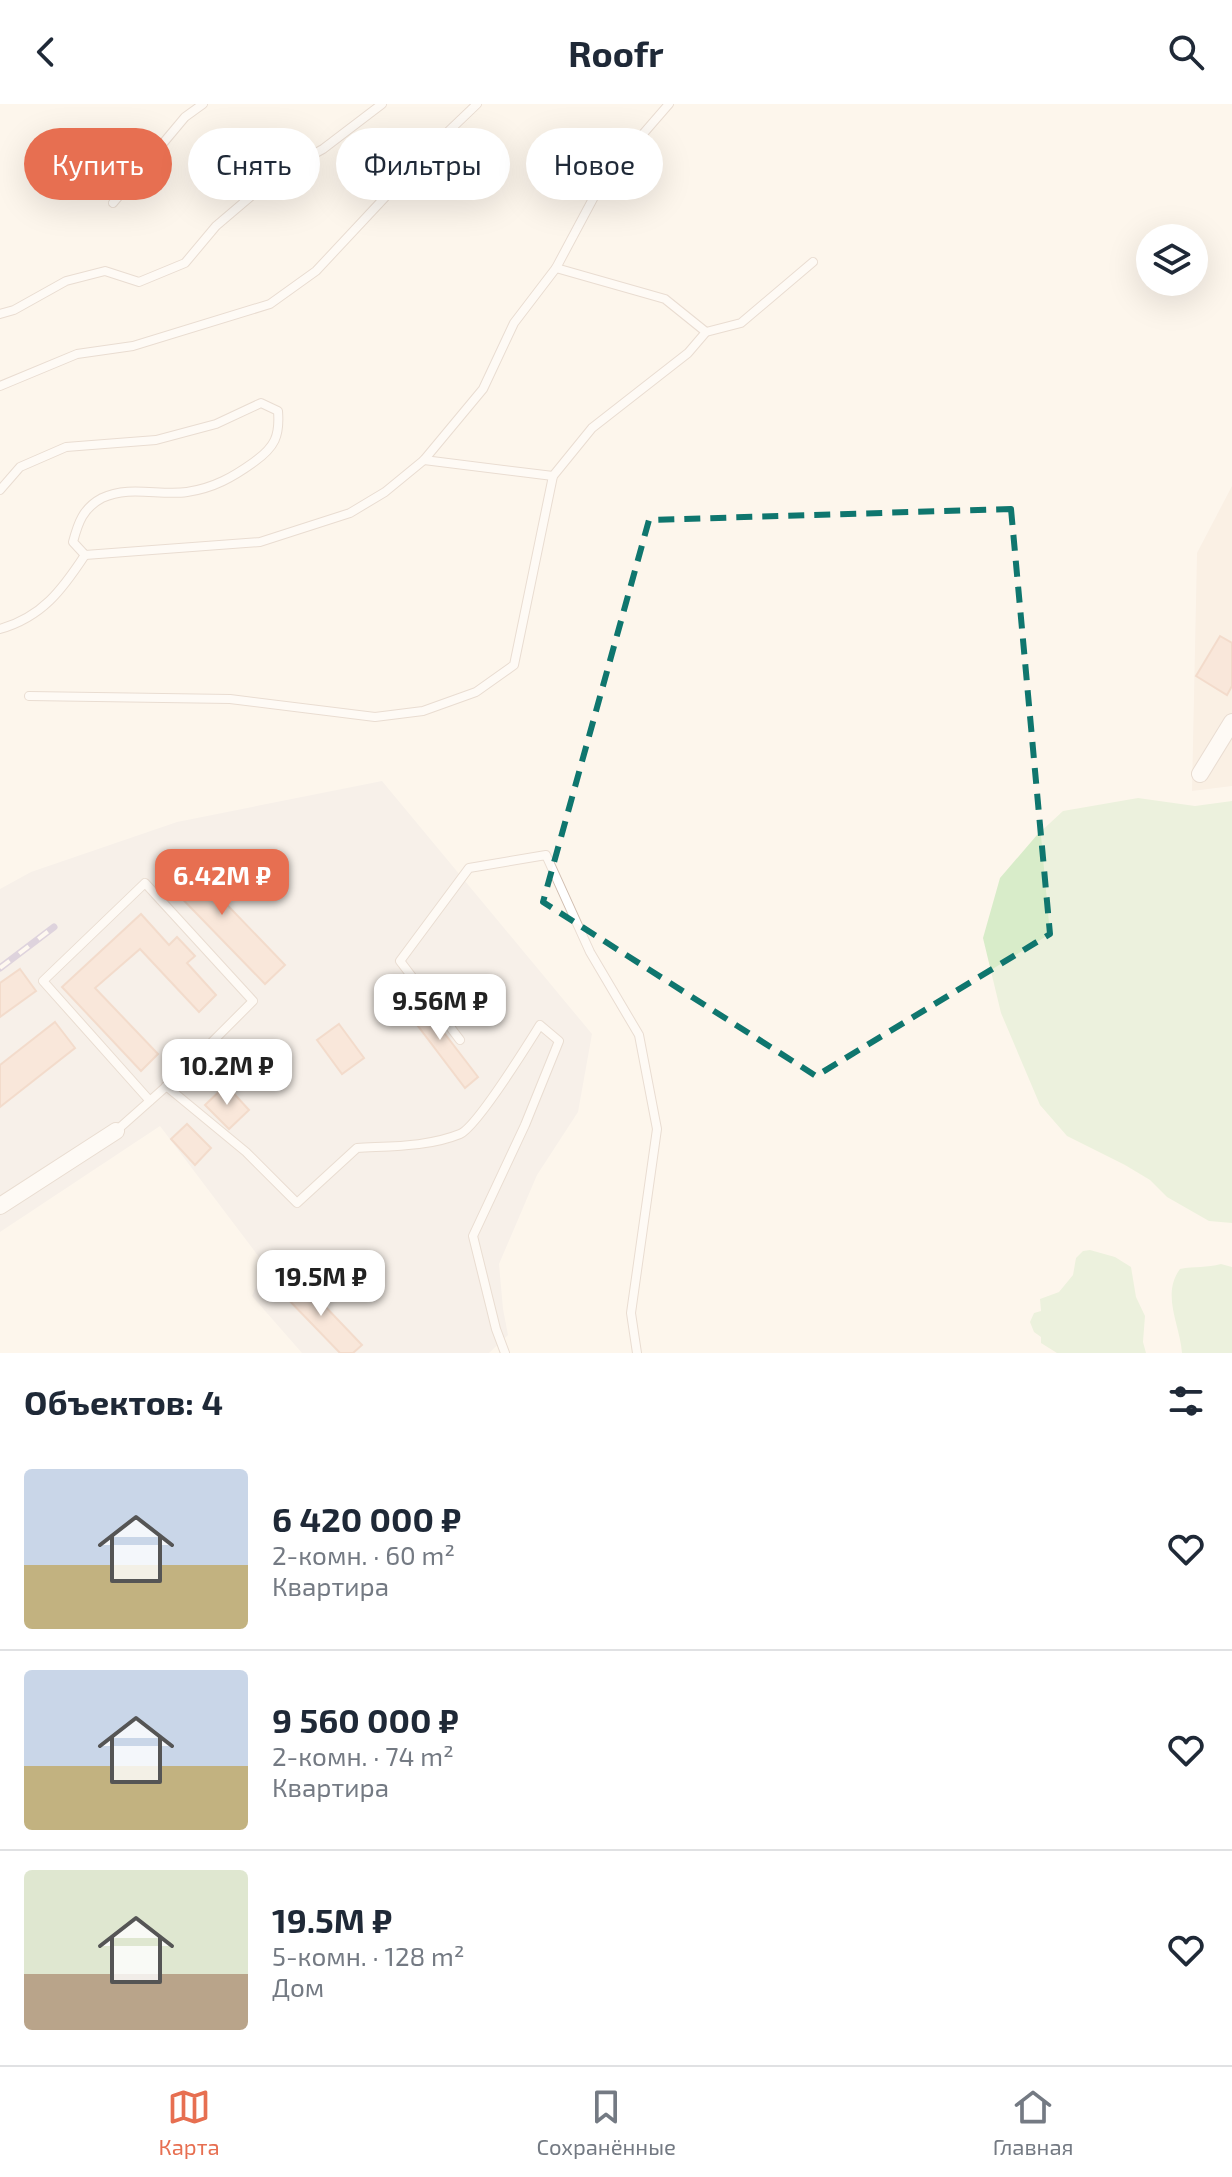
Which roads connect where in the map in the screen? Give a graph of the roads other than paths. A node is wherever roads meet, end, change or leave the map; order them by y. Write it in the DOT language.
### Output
graph roads {
  1 [pos="203,104"];
  2 [pos="382,104"];
  3 [pos="477,104"];
  4 [pos="669,104"];
  5 [pos="113,203"];
  6 [pos="813,262"];
  7 [pos="556,268"];
  8 [pos="0,314"];
  9 [pos="706,332"];
  10 [pos="0,386"];
  11 [pos="424,460"];
  12 [pos="553,476"];
  13 [pos="0,490"];
  14 [pos="85,555"];
  15 [pos="0,629"];
  16 [pos="29,696"];
  17 [pos="1232,722"];
  18 [pos="1200,774"];
  19 [pos="460,1040"];
  20 [pos="166,1086"];
  21 [pos="150,1101"];
  22 [pos="116,1131"];
  23 [pos="0,1206"];
  24 [pos="505,1353"];
  25 [pos="637,1353"];
  1 -- 5 [label="lane"];
  2 -- 8 [label="lane"];
  3 -- 10 [label="lane"];
  4 -- 7 [label="lane"];
  6 -- 9 [label="lane"];
  7 -- 9 [label="lane"];
  7 -- 11 [label="lane"];
  9 -- 12 [label="lane"];
  11 -- 12 [label="lane"];
  11 -- 14 [label="lane"];
  12 -- 16 [label="lane"];
  13 -- 14 [label="lane"];
  14 -- 15 [label="lane"];
  17 -- 18 [label="street"];
  19 -- 25 [label="lane"];
  20 -- 21 [label="lane"];
  20 -- 21 [label="lane"];
  20 -- 24 [label="lane"];
  21 -- 22 [label="lane"];
  22 -- 23 [label="street"];
}
